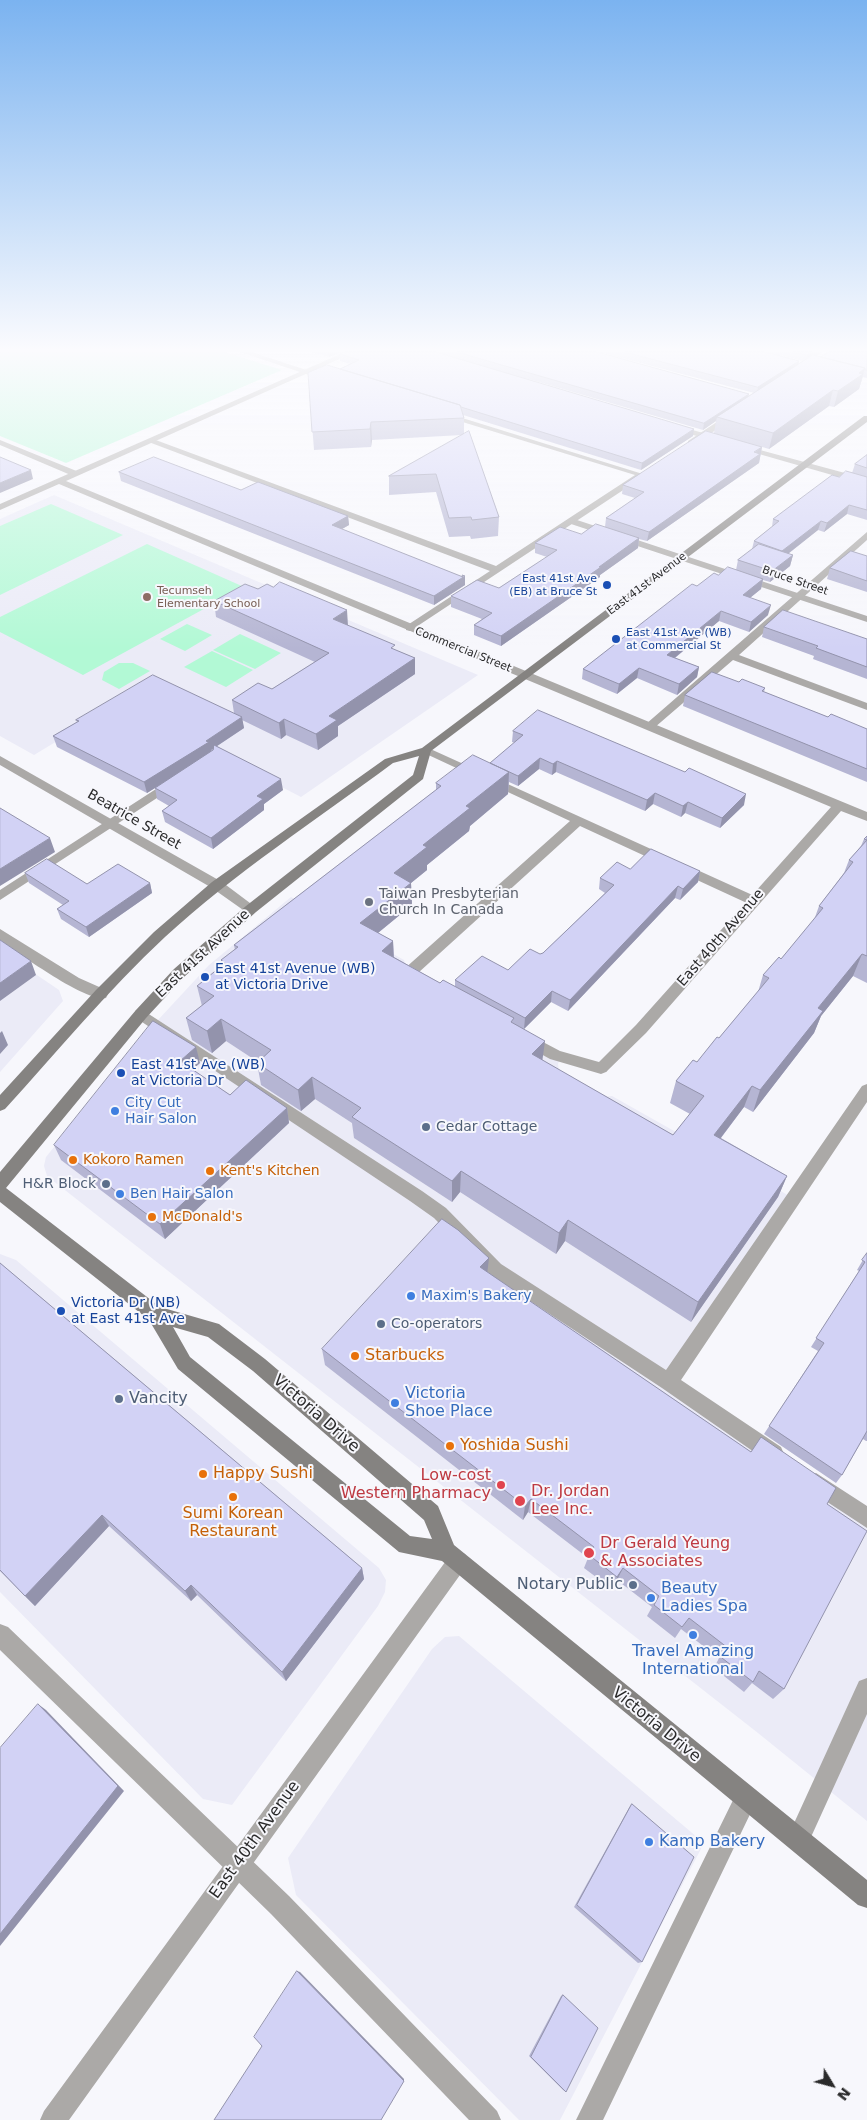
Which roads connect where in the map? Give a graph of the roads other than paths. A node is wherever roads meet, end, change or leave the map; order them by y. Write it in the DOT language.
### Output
graph roads {
  1 [pos="21,451"];
  2 [pos="128,451"];
  3 [pos="177,451"];
  4 [pos="572,451"];
  5 [pos="759,451"];
  6 [pos="823,451"];
  7 [pos="806,464"];
  8 [pos="76,474"];
  9 [pos="59,481"];
  10 [pos="867,482"];
  11 [pos="0,507"];
  12 [pos="571,521"];
  13 [pos="867,535"];
  14 [pos="863,544"];
  15 [pos="682,557"];
  16 [pos="497,570"];
  17 [pos="798,596"];
  18 [pos="867,619"];
  19 [pos="410,628"];
  20 [pos="732,656"];
  21 [pos="526,676"];
  22 [pos="867,707"];
  23 [pos="650,726"];
  24 [pos="426,750"];
  25 [pos="0,760"];
  26 [pos="186,774"];
  27 [pos="839,805"];
  28 [pos="867,817"];
  29 [pos="578,821"];
  30 [pos="110,823"];
  31 [pos="216,886"];
  32 [pos="0,896"];
  33 [pos="754,901"];
  34 [pos="251,909"];
  35 [pos="0,934"];
  36 [pos="434,988"];
  37 [pos="101,994"];
  38 [pos="141,1014"];
  39 [pos="512,1031"];
  40 [pos="867,1090"];
  41 [pos="0,1105"];
  42 [pos="0,1184"];
  43 [pos="0,1193"];
  44 [pos="155,1314"];
  45 [pos="669,1382"];
  46 [pos="867,1518"];
  47 [pos="453,1557"];
  48 [pos="0,1635"];
  49 [pos="867,1689"];
  50 [pos="746,1798"];
  51 [pos="798,1840"];
  52 [pos="238,1865"];
  53 [pos="867,1896"];
  54 [pos="53,2120"];
  55 [pos="488,2120"];
  56 [pos="589,2120"];
  1 -- 8 [label="street"];
  2 -- 8 [label="street"];
  3 -- 16 [label="street"];
  4 -- 12 [label="street"];
  5 -- 7 [label="street"];
  6 -- 7 [label="main road, East 41st Avenue"];
  7 -- 10 [label="street"];
  7 -- 15 [label="main road, East 41st Avenue"];
  8 -- 9 [label="street"];
  9 -- 11 [label="street"];
  9 -- 19 [label="street, Commercial Street"];
  12 -- 15 [label="street, Bruce Street"];
  12 -- 16 [label="street"];
  13 -- 14 [label="street"];
  14 -- 17 [label="street"];
  15 -- 17 [label="street, Bruce Street"];
  15 -- 21 [label="main road, East 41st Avenue"];
  16 -- 19 [label="street"];
  17 -- 18 [label="street, Bruce Street"];
  17 -- 20 [label="street"];
  19 -- 21 [label="street, Commercial Street"];
  20 -- 22 [label="street"];
  20 -- 23 [label="street"];
  21 -- 23 [label="street, Commercial Street"];
  21 -- 24 [label="main road, East 41st Avenue"];
  23 -- 27 [label="street, Commercial Street"];
  24 -- 29 [label="street"];
  24 -- 31 [label="main road, East 41st Avenue"];
  24 -- 34 [label="main road, East 41st Avenue"];
  25 -- 30 [label="street, Beatrice Street"];
  26 -- 30 [label="street"];
  27 -- 28 [label="street, Commercial Street"];
  27 -- 33 [label="street, East 40th Avenue"];
  29 -- 33 [label="street"];
  29 -- 36 [label="street"];
  30 -- 31 [label="street, Beatrice Street"];
  30 -- 32 [label="street"];
  31 -- 34 [label="street, Beatrice Street"];
  31 -- 37 [label="main road, East 41st Avenue"];
  33 -- 39 [label="street, East 40th Avenue"];
  34 -- 38 [label="main road, East 41st Avenue"];
  35 -- 37 [label="street"];
  37 -- 41 [label="main road, East 41st Avenue"];
  38 -- 42 [label="main road, East 41st Avenue"];
  38 -- 45 [label="street"];
  40 -- 45 [label="street"];
  43 -- 44 [label="main road, Victoria Drive"];
  44 -- 47 [label="main road, Victoria Drive"];
  44 -- 47 [label="main road, Victoria Drive"];
  45 -- 46 [label="street"];
  47 -- 50 [label="main road, Victoria Drive"];
  47 -- 52 [label="street, East 40th Avenue"];
  48 -- 52 [label="street"];
  49 -- 51 [label="street"];
  50 -- 51 [label="main road, Victoria Drive"];
  50 -- 56 [label="street"];
  51 -- 53 [label="main road, Victoria Drive"];
  52 -- 54 [label="street, East 40th Avenue"];
  52 -- 55 [label="street"];
}
